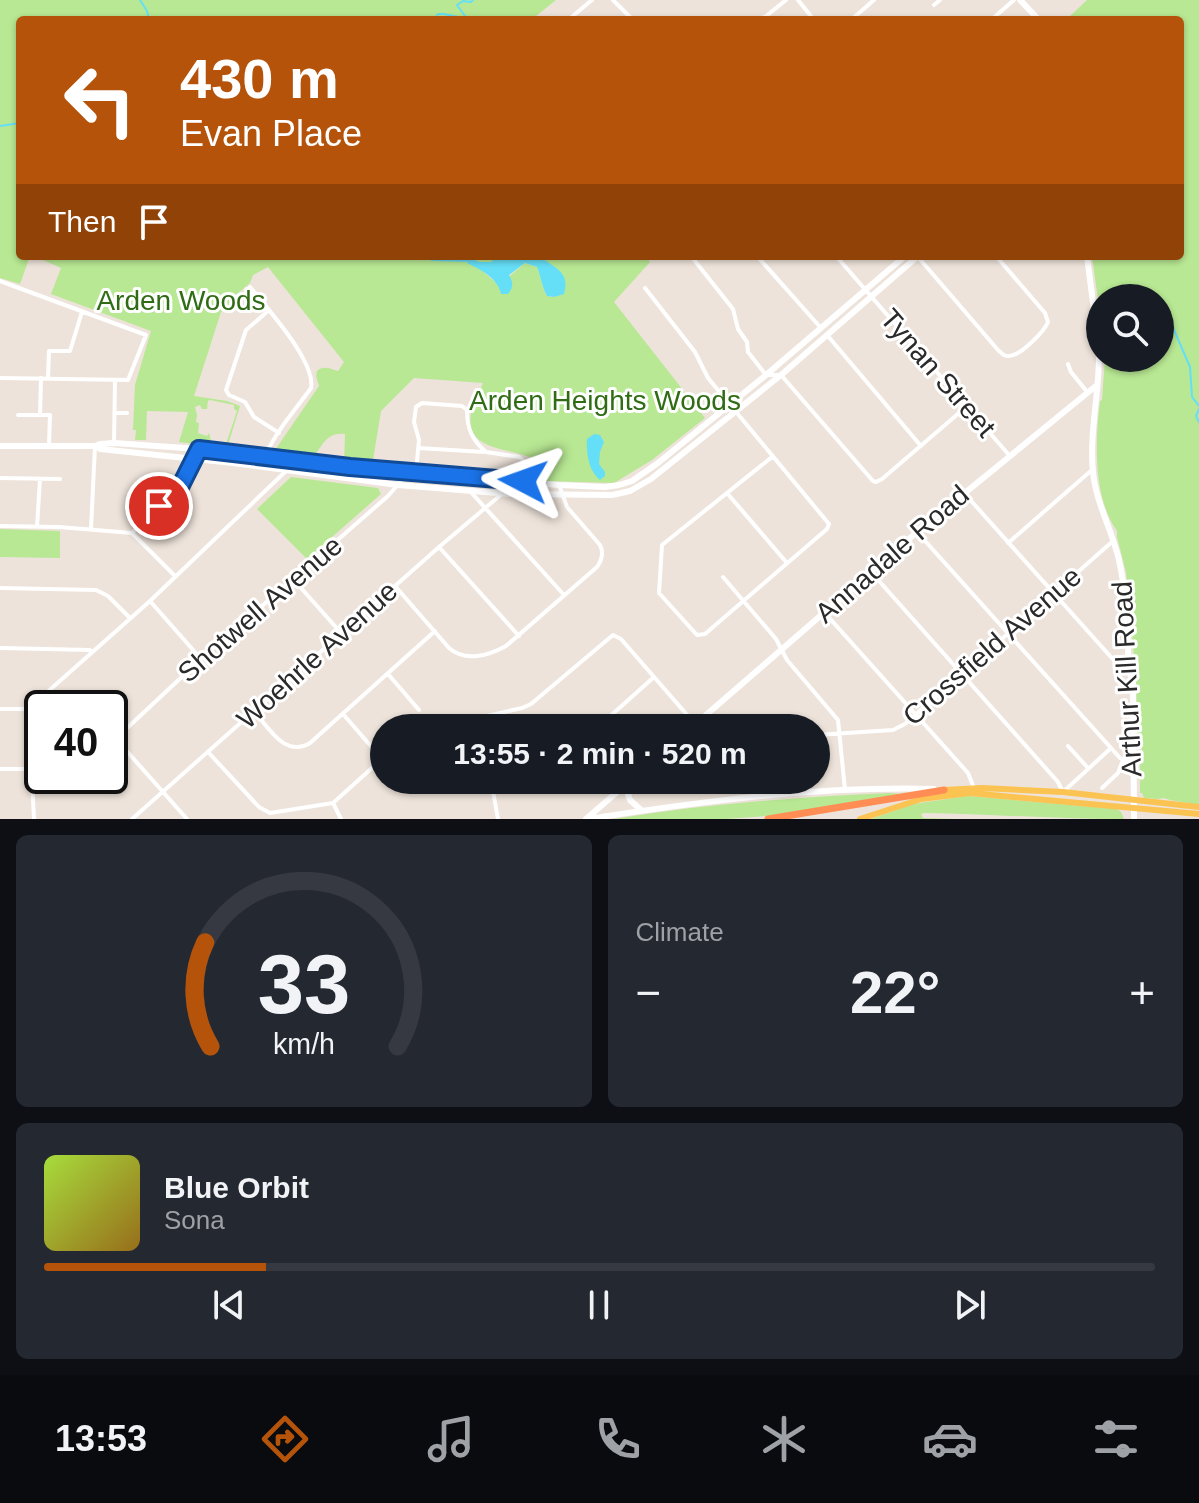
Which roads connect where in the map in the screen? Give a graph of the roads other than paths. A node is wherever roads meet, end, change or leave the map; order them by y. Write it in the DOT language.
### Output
graph roads {
  1 [pos="592,0"];
  2 [pos="613,0"];
  3 [pos="786,0"];
  4 [pos="798,0"];
  5 [pos="874,0"];
  6 [pos="940,0"];
  7 [pos="1014,0"];
  8 [pos="1020,0"];
  9 [pos="934,5"];
  10 [pos="573,16"];
  11 [pos="629,16"];
  12 [pos="766,16"];
  13 [pos="811,16"];
  14 [pos="856,16"];
  15 [pos="996,16"];
  16 [pos="1035,16"];
  17 [pos="694,260"];
  18 [pos="761,260"];
  19 [pos="840,260"];
  20 [pos="901,260"];
  21 [pos="912,260"];
  22 [pos="920,260"];
  23 [pos="999,260"];
  24 [pos="1088,260"];
  25 [pos="0,281"];
  26 [pos="250,287"];
  27 [pos="645,288"];
  28 [pos="869,293"];
  29 [pos="268,311"];
  30 [pos="82,312"];
  31 [pos="821,328"];
  32 [pos="827,335"];
  33 [pos="1068,364"];
  34 [pos="766,375"];
  35 [pos="781,375"];
  36 [pos="0,378"];
  37 [pos="41,378"];
  38 [pos="48,378"];
  39 [pos="115,380"];
  40 [pos="1097,385"];
  41 [pos="1088,393"];
  42 [pos="729,405"];
  43 [pos="966,407"];
  44 [pos="735,412"];
  45 [pos="115,413"];
  46 [pos="127,413"];
  47 [pos="18,415"];
  48 [pos="40,415"];
  49 [pos="279,433"];
  50 [pos="114,443"];
  51 [pos="49,445"];
  52 [pos="0,446"];
  53 [pos="95,446"];
  54 [pos="921,446"];
  55 [pos="418,448"];
  56 [pos="199,449"];
  57 [pos="486,452"];
  58 [pos="1009,455"];
  59 [pos="264,457"];
  60 [pos="772,457"];
  61 [pos="195,459"];
  62 [pos="262,467"];
  63 [pos="1093,469"];
  64 [pos="286,471"];
  65 [pos="412,472"];
  66 [pos="0,478"];
  67 [pos="40,479"];
  68 [pos="60,479"];
  69 [pos="523,481"];
  70 [pos="398,485"];
  71 [pos="559,485"];
  72 [pos="469,490"];
  73 [pos="503,493"];
  74 [pos="727,493"];
  75 [pos="964,493"];
  76 [pos="563,495"];
  77 [pos="485,508"];
  78 [pos="0,526"];
  79 [pos="37,527"];
  80 [pos="91,529"];
  81 [pos="917,532"];
  82 [pos="132,533"];
  83 [pos="1113,541"];
  84 [pos="1008,543"];
  85 [pos="439,547"];
  86 [pos="787,563"];
  87 [pos="871,572"];
  88 [pos="175,577"];
  89 [pos="723,577"];
  90 [pos="293,579"];
  91 [pos="395,586"];
  92 [pos="0,588"];
  93 [pos="1053,593"];
  94 [pos="564,595"];
  95 [pos="150,601"];
  96 [pos="743,601"];
  97 [pos="824,612"];
  98 [pos="130,618"];
  99 [pos="435,631"];
  100 [pos="1008,633"];
  101 [pos="342,634"];
  102 [pos="519,636"];
  103 [pos="0,648"];
  104 [pos="781,649"];
  105 [pos="92,651"];
  106 [pos="201,659"];
  107 [pos="1129,670"];
  108 [pos="388,674"];
  109 [pos="962,674"];
  110 [pos="654,677"];
  111 [pos="49,690"];
  112 [pos="24,708"];
  113 [pos="0,709"];
  114 [pos="419,710"];
  115 [pos="254,711"];
  116 [pos="343,714"];
  117 [pos="497,714"];
  118 [pos="613,714"];
  119 [pos="683,714"];
  120 [pos="707,714"];
  121 [pos="916,715"];
  122 [pos="128,728"];
  123 [pos="830,734"];
  124 [pos="841,734"];
  125 [pos="370,745"];
  126 [pos="1068,746"];
  127 [pos="1111,748"];
  128 [pos="208,752"];
  129 [pos="128,753"];
  130 [pos="1123,760"];
  131 [pos="1134,762"];
  132 [pos="1088,768"];
  133 [pos="0,769"];
  134 [pos="24,769"];
  135 [pos="370,771"];
  136 [pos="974,788"];
  137 [pos="1102,788"];
  138 [pos="845,790"];
  139 [pos="944,790"];
  140 [pos="163,792"];
  141 [pos="1063,792"];
  142 [pos="33,794"];
  143 [pos="494,794"];
  144 [pos="615,794"];
  145 [pos="629,794"];
  146 [pos="1133,799"];
  147 [pos="333,803"];
  148 [pos="1199,807"];
  149 [pos="1134,808"];
  150 [pos="641,810"];
  151 [pos="1199,814"];
  152 [pos="34,819"];
  153 [pos="132,819"];
  154 [pos="187,819"];
  155 [pos="341,819"];
  156 [pos="498,819"];
  157 [pos="587,819"];
  158 [pos="768,819"];
  159 [pos="862,819"];
  160 [pos="1134,819"];
  1 -- 10 [label="street"];
  2 -- 11 [label="street"];
  3 -- 12 [label="street"];
  4 -- 13 [label="street"];
  5 -- 14 [label="street"];
  6 -- 9 [label="street"];
  7 -- 15 [label="street"];
  8 -- 16 [label="street"];
  17 -- 34 [label="street"];
  18 -- 31 [label="street"];
  19 -- 28 [label="street, Tynan Street"];
  20 -- 28 [label="street"];
  21 -- 28 [label="street"];
  22 -- 23 [label="street"];
  24 -- 40 [label="street, Arthur Kill Road"];
  25 -- 30 [label="street"];
  26 -- 29 [label="street"];
  27 -- 42 [label="street"];
  28 -- 31 [label="street"];
  28 -- 32 [label="street"];
  28 -- 43 [label="street, Tynan Street"];
  29 -- 49 [label="street"];
  29 -- 49 [label="street"];
  30 -- 38 [label="street"];
  30 -- 39 [label="street"];
  31 -- 32 [label="street"];
  31 -- 34 [label="street"];
  32 -- 35 [label="street"];
  32 -- 54 [label="street"];
  33 -- 41 [label="street"];
  34 -- 35 [label="street"];
  34 -- 42 [label="street"];
  35 -- 44 [label="street"];
  35 -- 54 [label="street"];
  36 -- 37 [label="street"];
  37 -- 38 [label="street"];
  37 -- 48 [label="street"];
  38 -- 39 [label="street"];
  39 -- 45 [label="street"];
  40 -- 41 [label="street, Annadale Road"];
  40 -- 63 [label="street, Arthur Kill Road"];
  41 -- 58 [label="street, Annadale Road"];
  42 -- 44 [label="street"];
  42 -- 71 [label="street"];
  43 -- 54 [label="street"];
  43 -- 58 [label="street, Tynan Street"];
  44 -- 60 [label="street"];
  44 -- 76 [label="street"];
  45 -- 46 [label="street"];
  45 -- 50 [label="street"];
  47 -- 48 [label="street"];
  48 -- 51 [label="street"];
  49 -- 59 [label="street"];
  50 -- 53 [label="street"];
  50 -- 56 [label="street"];
  51 -- 52 [label="street"];
  51 -- 53 [label="street"];
  53 -- 61 [label="street"];
  53 -- 80 [label="street"];
  55 -- 57 [label="street"];
  55 -- 57 [label="street"];
  55 -- 65 [label="street"];
  56 -- 59 [label="street"];
  56 -- 61 [label="street"];
  57 -- 69 [label="street"];
  58 -- 75 [label="street, Annadale Road"];
  59 -- 62 [label="street"];
  59 -- 65 [label="street"];
  60 -- 74 [label="street"];
  60 -- 86 [label="street"];
  61 -- 62 [label="street"];
  61 -- 82 [label="street"];
  62 -- 64 [label="street"];
  63 -- 83 [label="street, Arthur Kill Road"];
  63 -- 84 [label="street"];
  64 -- 70 [label="street"];
  64 -- 88 [label="street"];
  65 -- 69 [label="street"];
  65 -- 70 [label="street, Shotwell Avenue"];
  66 -- 67 [label="street"];
  67 -- 68 [label="street"];
  67 -- 79 [label="street"];
  69 -- 71 [label="street"];
  70 -- 72 [label="street"];
  70 -- 90 [label="street, Shotwell Avenue"];
  71 -- 76 [label="street"];
  72 -- 73 [label="street"];
  72 -- 77 [label="street"];
  73 -- 76 [label="street"];
  73 -- 77 [label="street, Woehrle Avenue"];
  74 -- 86 [label="street"];
  74 -- 96 [label="street"];
  75 -- 81 [label="street, Annadale Road"];
  75 -- 84 [label="street"];
  76 -- 94 [label="street"];
  77 -- 85 [label="street, Woehrle Avenue"];
  77 -- 94 [label="street"];
  78 -- 79 [label="street"];
  79 -- 80 [label="street"];
  80 -- 82 [label="street"];
  81 -- 87 [label="street, Annadale Road"];
  81 -- 100 [label="street"];
  82 -- 88 [label="street"];
  83 -- 93 [label="street, Crossfield Avenue"];
  83 -- 107 [label="street, Arthur Kill Road"];
  84 -- 93 [label="street"];
  85 -- 91 [label="street, Woehrle Avenue"];
  85 -- 102 [label="street"];
  86 -- 96 [label="street"];
  87 -- 97 [label="street, Annadale Road"];
  87 -- 109 [label="street"];
  88 -- 95 [label="street"];
  89 -- 96 [label="street"];
  90 -- 101 [label="street"];
  90 -- 106 [label="street, Shotwell Avenue"];
  91 -- 99 [label="street"];
  91 -- 101 [label="street, Woehrle Avenue"];
  92 -- 98 [label="street"];
  93 -- 100 [label="street, Crossfield Avenue"];
  93 -- 107 [label="street"];
  94 -- 102 [label="street"];
  95 -- 98 [label="street"];
  95 -- 106 [label="street"];
  96 -- 104 [label="street"];
  97 -- 104 [label="street, Annadale Road"];
  97 -- 121 [label="street"];
  98 -- 105 [label="street"];
  99 -- 102 [label="street"];
  99 -- 108 [label="street"];
  100 -- 109 [label="street, Crossfield Avenue"];
  100 -- 127 [label="street"];
  101 -- 115 [label="street, Woehrle Avenue"];
  103 -- 105 [label="street"];
  104 -- 120 [label="street, Annadale Road"];
  104 -- 124 [label="street"];
  105 -- 111 [label="street"];
  106 -- 122 [label="street, Shotwell Avenue"];
  107 -- 131 [label="street, Arthur Kill Road"];
  108 -- 114 [label="street"];
  108 -- 116 [label="street"];
  109 -- 121 [label="street, Crossfield Avenue"];
  109 -- 141 [label="street"];
  110 -- 117 [label="street"];
  110 -- 118 [label="street"];
  110 -- 119 [label="street"];
  112 -- 113 [label="street"];
  115 -- 116 [label="street"];
  115 -- 128 [label="street, Woehrle Avenue"];
  116 -- 125 [label="street"];
  121 -- 124 [label="street, Crossfield Avenue"];
  121 -- 136 [label="street"];
  123 -- 124 [label="street, Crossfield Avenue"];
  124 -- 138 [label="street"];
  126 -- 132 [label="street"];
  127 -- 130 [label="street"];
  127 -- 132 [label="street"];
  128 -- 140 [label="street, Woehrle Avenue"];
  128 -- 147 [label="street"];
  129 -- 140 [label="street"];
  130 -- 131 [label="street"];
  130 -- 137 [label="street"];
  131 -- 146 [label="street, Arthur Kill Road"];
  132 -- 141 [label="street"];
  133 -- 134 [label="street"];
  135 -- 147 [label="street"];
  136 -- 139 [label="main road"];
  136 -- 141 [label="main road"];
  138 -- 139 [label="street"];
  138 -- 150 [label="street"];
  139 -- 158 [label="highway"];
  140 -- 153 [label="street, Woehrle Avenue"];
  140 -- 154 [label="street"];
  141 -- 146 [label="main road"];
  142 -- 152 [label="street"];
  143 -- 156 [label="street"];
  144 -- 157 [label="street"];
  145 -- 150 [label="street"];
  146 -- 148 [label="main road"];
  146 -- 149 [label="street, Arthur Kill Road"];
  147 -- 155 [label="street"];
  149 -- 151 [label="main road"];
  149 -- 159 [label="main road"];
  149 -- 160 [label="street, Arthur Kill Road"];
  150 -- 157 [label="street"];
}
